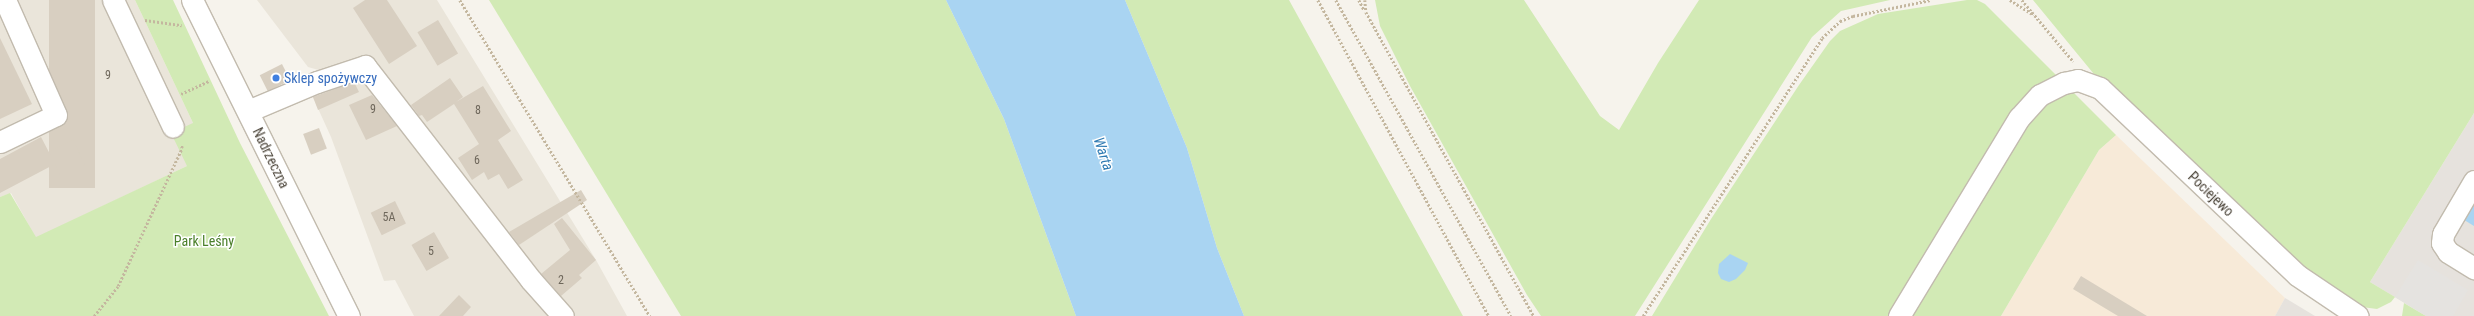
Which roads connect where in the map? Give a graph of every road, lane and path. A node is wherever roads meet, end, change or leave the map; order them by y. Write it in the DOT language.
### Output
graph roads {
  1 [pos="5,0"];
  2 [pos="113,0"];
  3 [pos="192,0"];
  4 [pos="460,0"];
  5 [pos="1318,0"];
  6 [pos="1336,0"];
  7 [pos="1358,0"];
  8 [pos="1364,0"];
  9 [pos="1930,0"];
  10 [pos="2010,0"];
  11 [pos="2022,0"];
  12 [pos="1366,12"];
  13 [pos="2036,16"];
  14 [pos="142,20"];
  15 [pos="185,25"];
  16 [pos="2074,62"];
  17 [pos="211,80"];
  18 [pos="177,96"];
  19 [pos="248,112"];
  20 [pos="173,127"];
  21 [pos="0,142"];
  22 [pos="2474,181"];
  23 [pos="2474,268"];
  24 [pos="94,316"];
  25 [pos="349,316"];
  26 [pos="564,316"];
  27 [pos="650,316"];
  28 [pos="1489,316"];
  29 [pos="1511,316"];
  30 [pos="1534,316"];
  31 [pos="1643,316"];
  32 [pos="1899,316"];
  33 [pos="2358,316"];
  1 -- 21 [label="street"];
  2 -- 20 [label="street"];
  3 -- 19 [label="street, Nadrzeczna"];
  4 -- 27 [label="path"];
  5 -- 28 [label="path"];
  6 -- 29 [label="path"];
  7 -- 12 [label="path"];
  8 -- 12 [label="path"];
  9 -- 31 [label="path"];
  10 -- 13 [label="path"];
  11 -- 13 [label="path"];
  12 -- 30 [label="path"];
  13 -- 16 [label="path"];
  14 -- 15 [label="path"];
  17 -- 18 [label="path"];
  19 -- 25 [label="street, Nadrzeczna"];
  19 -- 26 [label="street"];
  20 -- 24 [label="path"];
  22 -- 23 [label="street"];
  32 -- 33 [label="street, Pociejewo"];
}
